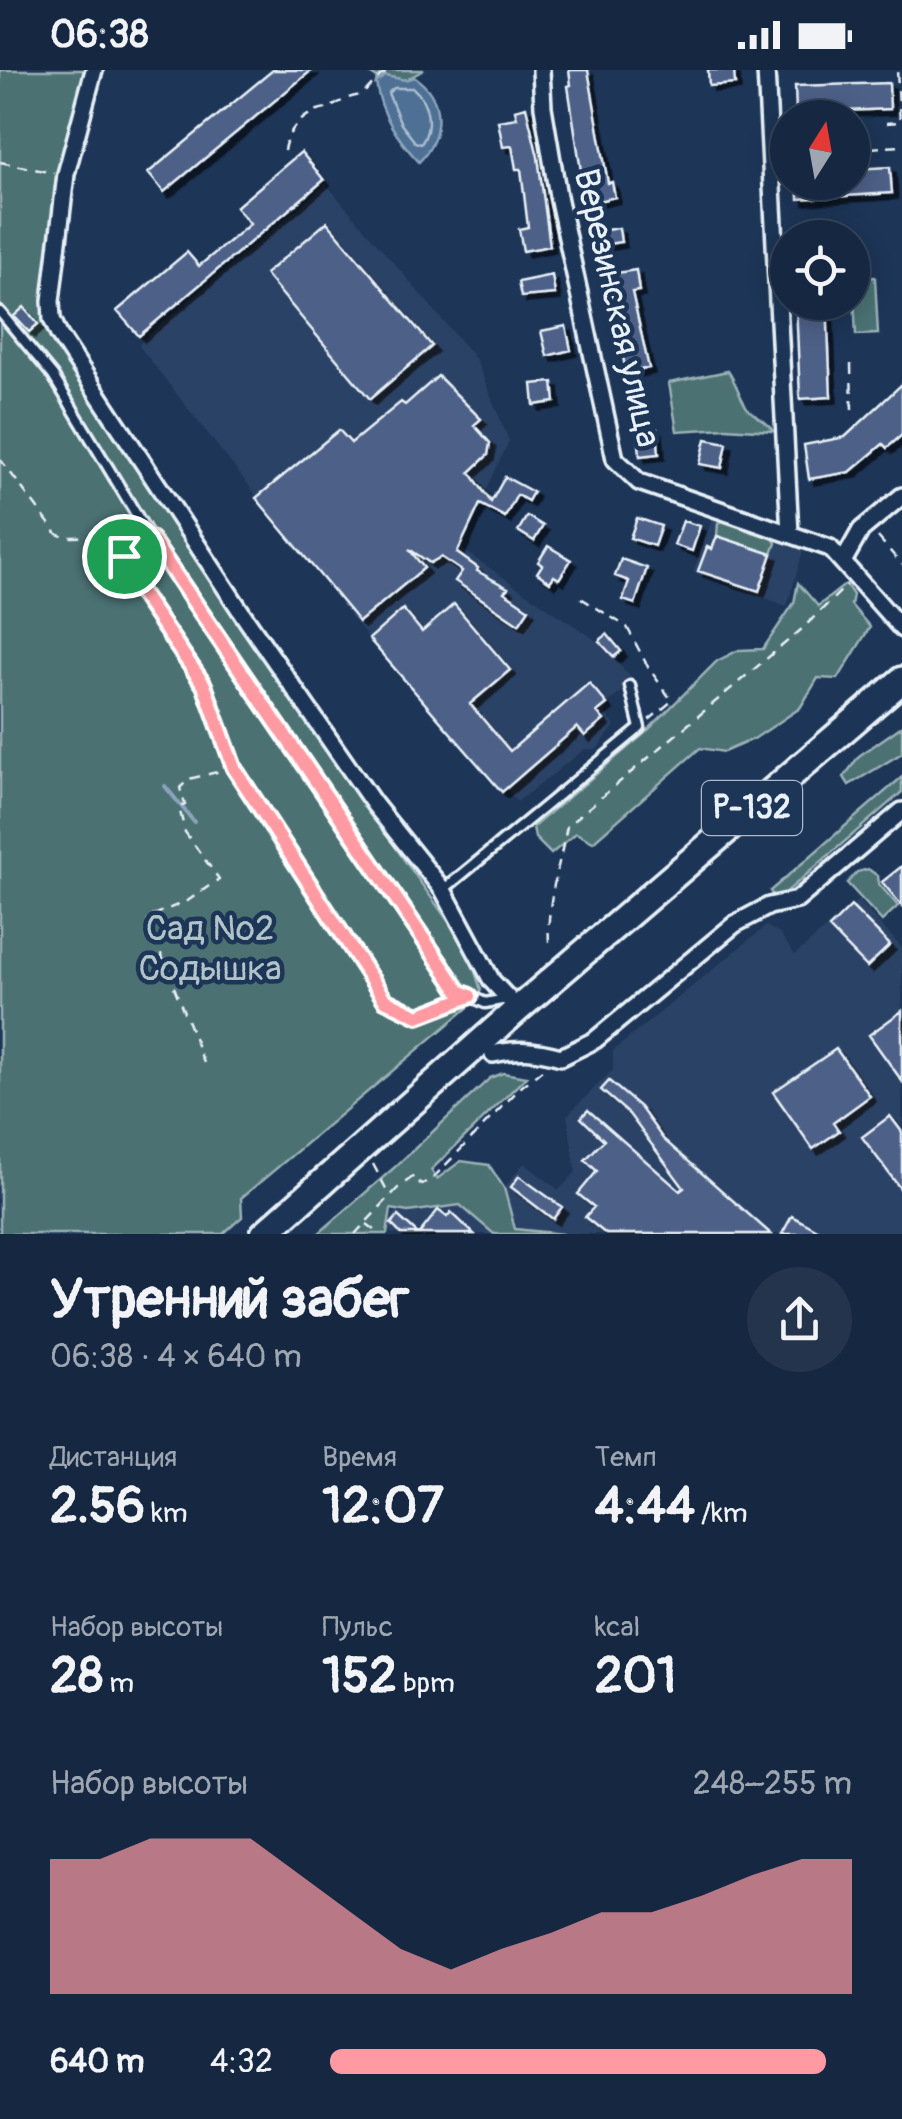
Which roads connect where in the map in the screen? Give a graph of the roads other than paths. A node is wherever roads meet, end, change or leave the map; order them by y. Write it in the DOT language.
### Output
graph roads {
  1 [pos="94,70"];
  2 [pos="542,70"];
  3 [pos="766,70"];
  4 [pos="0,312"];
  5 [pos="902,496"];
  6 [pos="790,534"];
  7 [pos="842,562"];
  8 [pos="902,630"];
  9 [pos="902,680"];
  10 [pos="630,686"];
  11 [pos="902,702"];
  12 [pos="902,811"];
  13 [pos="443,890"];
  14 [pos="513,1004"];
  15 [pos="492,1054"];
  16 [pos="264,1234"];
  17 [pos="290,1234"];
  1 -- 13 [label="street"];
  2 -- 6 [label="street, Верезинская улица"];
  3 -- 6 [label="street"];
  4 -- 14 [label="lane"];
  5 -- 7 [label="street"];
  6 -- 7 [label="street, Верезинская улица"];
  7 -- 8 [label="street, Верезинская улица"];
  9 -- 14 [label="highway, Р-132"];
  10 -- 13 [label="lane"];
  11 -- 15 [label="highway, Р-132"];
  12 -- 15 [label="street"];
  13 -- 14 [label="street"];
  14 -- 16 [label="highway, Р-132"];
  15 -- 17 [label="highway, Р-132"];
}
